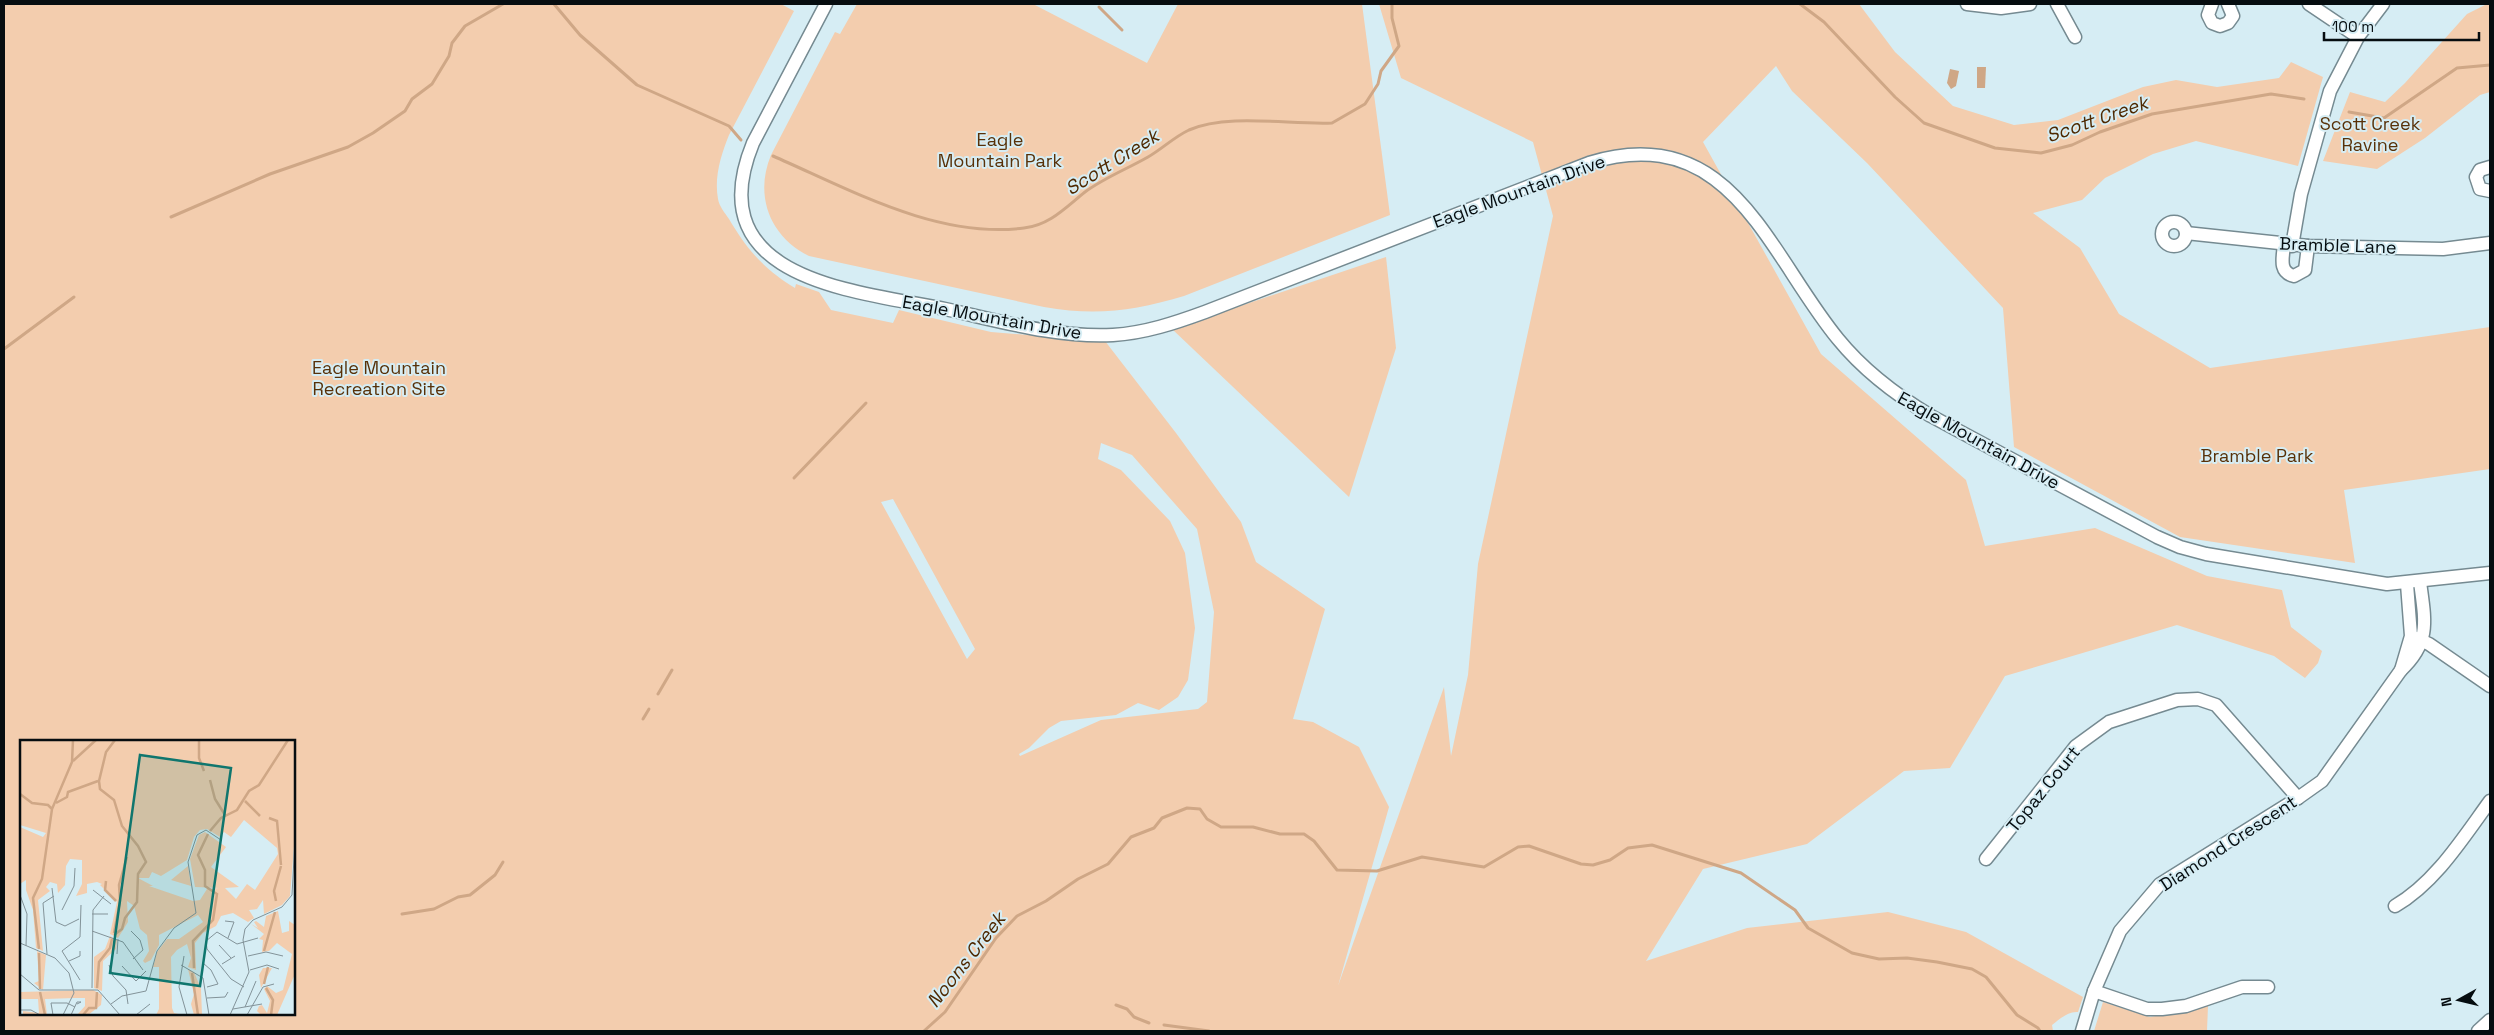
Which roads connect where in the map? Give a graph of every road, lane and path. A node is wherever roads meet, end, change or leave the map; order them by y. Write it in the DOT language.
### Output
graph roads {
  1 [pos="826,4"];
  2 [pos="1967,4"];
  3 [pos="2030,4"];
  4 [pos="2057,4"];
  5 [pos="2212,4"];
  6 [pos="2228,4"];
  7 [pos="2309,4"];
  8 [pos="2383,4"];
  9 [pos="2358,37"];
  10 [pos="2075,38"];
  11 [pos="2490,167"];
  12 [pos="2490,191"];
  13 [pos="2186,232"];
  14 [pos="2490,243"];
  15 [pos="2288,245"];
  16 [pos="2308,246"];
  17 [pos="2490,573"];
  18 [pos="2420,582"];
  19 [pos="2407,584"];
  20 [pos="2417,639"];
  21 [pos="2490,686"];
  22 [pos="2298,798"];
  23 [pos="2490,801"];
  24 [pos="1986,860"];
  25 [pos="2395,906"];
  26 [pos="2268,987"];
  27 [pos="2094,991"];
  28 [pos="2490,1020"];
  29 [pos="2082,1031"];
  30 [pos="2478,1031"];
  1 -- 19 [label="street, Eagle Mountain Drive"];
  2 -- 3 [label="street"];
  4 -- 10 [label="street"];
  5 -- 6 [label="street"];
  7 -- 9 [label="street"];
  8 -- 9 [label="street"];
  9 -- 15 [label="street"];
  11 -- 12 [label="street"];
  13 -- 15 [label="street, Bramble Lane"];
  14 -- 16 [label="street, Bramble Lane"];
  15 -- 16 [label="street, Bramble Lane"];
  15 -- 16 [label="street"];
  17 -- 18 [label="street, Eagle Mountain Drive"];
  18 -- 19 [label="street, Eagle Mountain Drive"];
  18 -- 20 [label="street, Diamond Crescent"];
  19 -- 20 [label="street, Diamond Crescent"];
  20 -- 21 [label="street"];
  20 -- 22 [label="street, Diamond Crescent"];
  22 -- 24 [label="street, Topaz Court"];
  22 -- 27 [label="street, Diamond Crescent"];
  23 -- 25 [label="street"];
  26 -- 27 [label="street"];
  27 -- 29 [label="street, Diamond Crescent"];
  28 -- 30 [label="street"];
}
